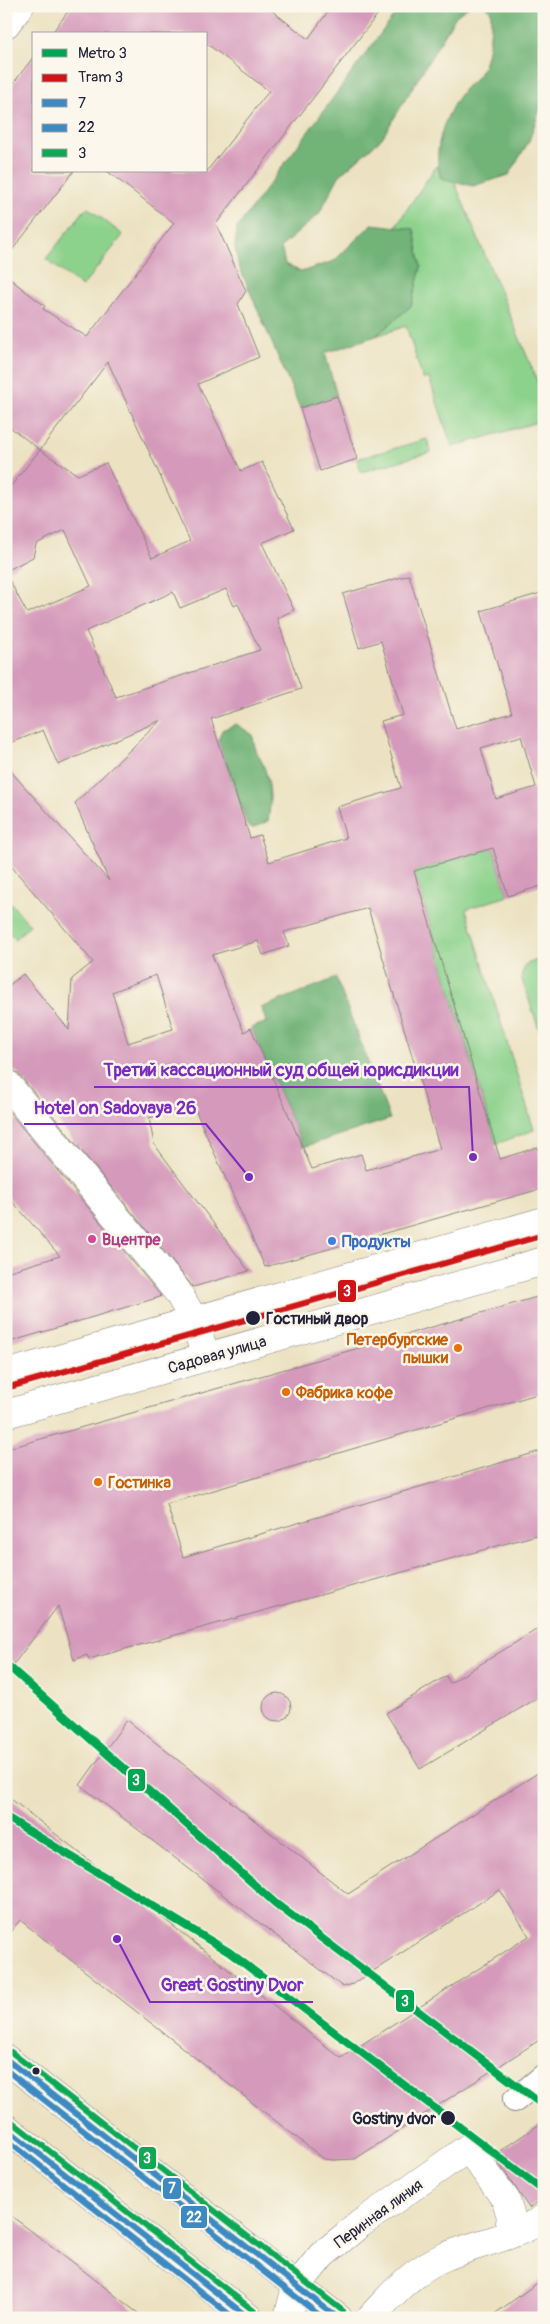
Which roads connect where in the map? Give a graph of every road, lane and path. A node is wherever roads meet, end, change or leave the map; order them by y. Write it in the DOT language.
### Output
graph roads {
  1 [pos="20,6"];
  2 [pos="6,24"];
  3 [pos="6,1083"];
  4 [pos="544,1221"];
  5 [pos="544,1261"];
  6 [pos="194,1320"];
  7 [pos="206,1357"];
  8 [pos="6,1374"];
  9 [pos="6,1414"];
  10 [pos="6,2059"];
  11 [pos="544,2076"];
  12 [pos="515,2100"];
  13 [pos="6,2128"];
  14 [pos="544,2218"];
  15 [pos="508,2235"];
  16 [pos="296,2287"];
  17 [pos="249,2318"];
  18 [pos="288,2318"];
  19 [pos="338,2318"];
  20 [pos="370,2318"];
  1 -- 2 [label="main road"];
  3 -- 6 [label="main road"];
  4 -- 6 [label="main road"];
  5 -- 7 [label="main road, Садовая улица"];
  6 -- 7 [label="main road"];
  6 -- 8 [label="main road"];
  7 -- 9 [label="main road, Садовая улица"];
  10 -- 16 [label="main road"];
  11 -- 12 [label="street"];
  13 -- 17 [label="main road"];
  14 -- 15 [label="main road"];
  15 -- 16 [label="main road, Перинная линия"];
  15 -- 20 [label="main road"];
  16 -- 18 [label="main road"];
  16 -- 19 [label="main road"];
}
